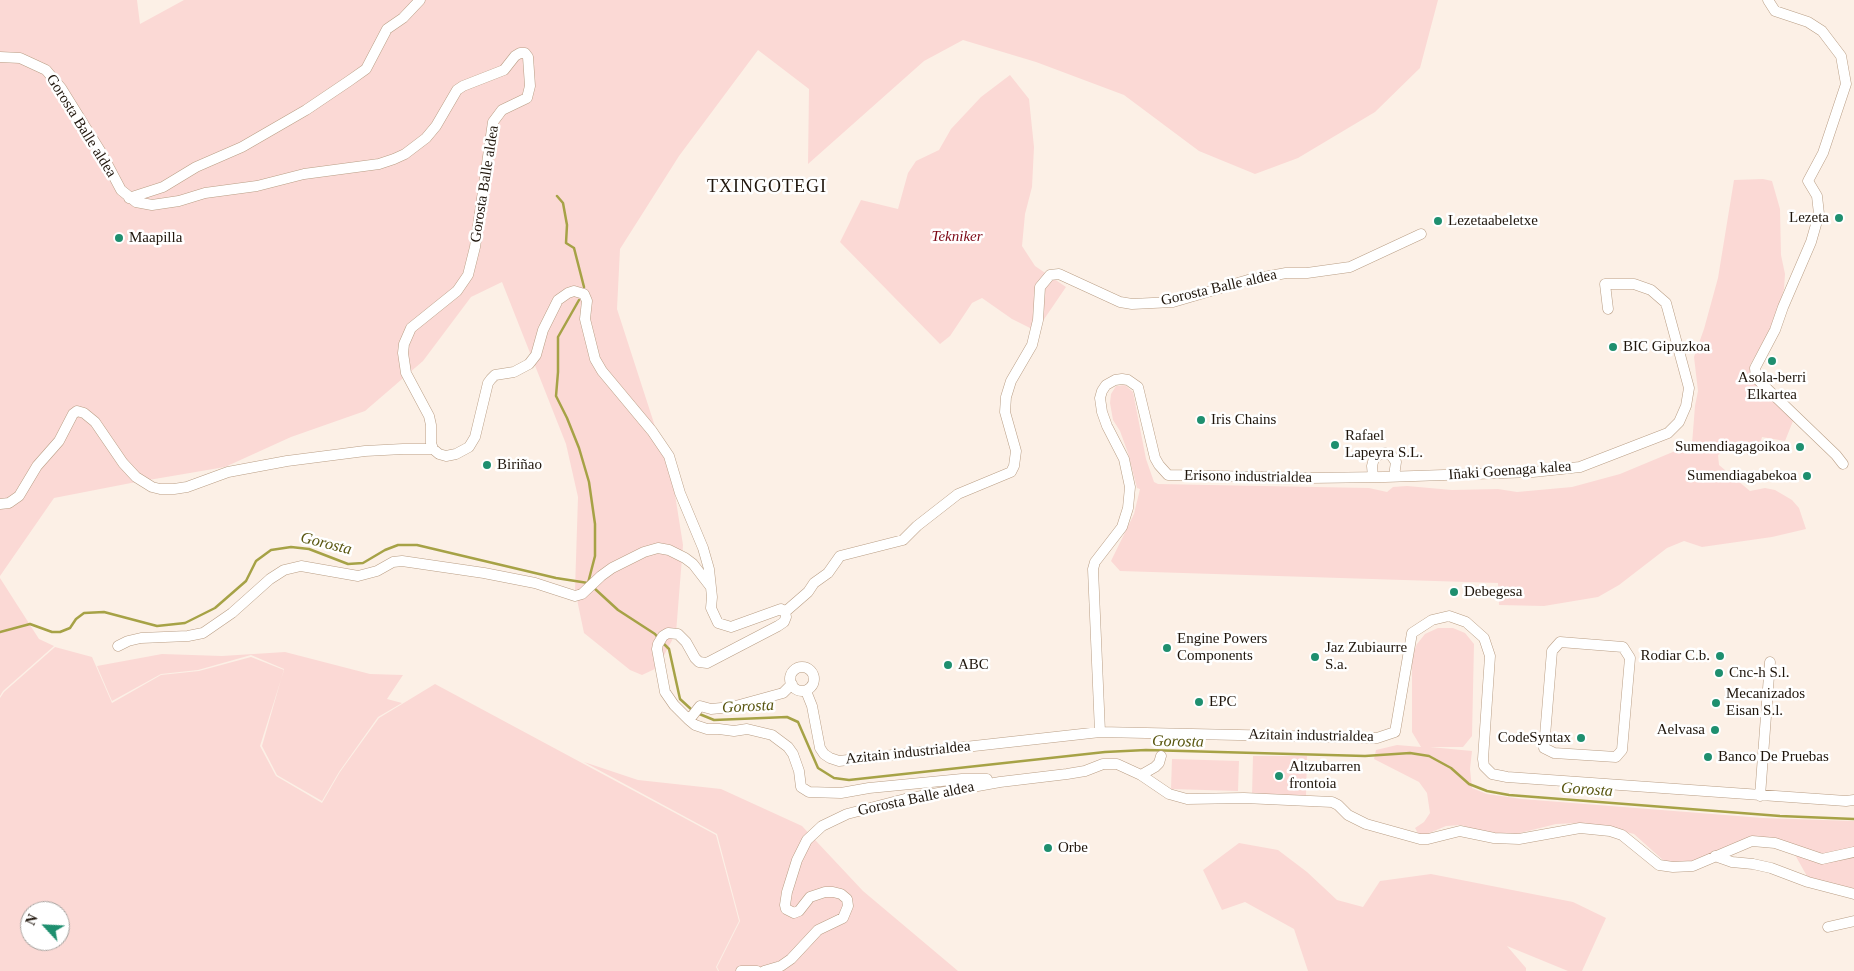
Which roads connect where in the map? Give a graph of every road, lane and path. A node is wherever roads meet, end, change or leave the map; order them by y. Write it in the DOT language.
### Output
graph roads {
  1 [pos="420,0"];
  2 [pos="1768,0"];
  3 [pos="0,57"];
  4 [pos="128,198"];
  5 [pos="1421,234"];
  6 [pos="1608,309"];
  7 [pos="433,449"];
  8 [pos="1843,464"];
  9 [pos="1373,477"];
  10 [pos="1389,477"];
  11 [pos="0,504"];
  12 [pos="710,586"];
  13 [pos="785,612"];
  14 [pos="118,646"];
  15 [pos="1770,662"];
  16 [pos="792,684"];
  17 [pos="806,691"];
  18 [pos="693,715"];
  19 [pos="1100,732"];
  20 [pos="1581,755"];
  21 [pos="1161,756"];
  22 [pos="1141,775"];
  23 [pos="1000,782"];
  24 [pos="1760,796"];
  25 [pos="1854,800"];
  26 [pos="1854,852"];
  27 [pos="1715,856"];
  28 [pos="1854,894"];
  29 [pos="1854,921"];
  30 [pos="1828,927"];
  31 [pos="741,971"];
  32 [pos="757,971"];
  33 [pos="764,971"];
  1 -- 4 [label="street"];
  2 -- 8 [label="street"];
  3 -- 4 [label="street, Gorosta Balle aldea"];
  4 -- 7 [label="street, Gorosta Balle aldea"];
  5 -- 13 [label="street, Gorosta Balle aldea"];
  6 -- 10 [label="street, Iñaki Goenaga kalea"];
  7 -- 11 [label="street"];
  7 -- 12 [label="street"];
  9 -- 10 [label="street, Erisono industrialdea"];
  9 -- 10 [label="street"];
  9 -- 19 [label="street, Erisono industrialdea"];
  12 -- 13 [label="street"];
  12 -- 14 [label="street"];
  13 -- 18 [label="street, Gorosta Balle aldea"];
  15 -- 24 [label="street"];
  16 -- 17 [label="street"];
  16 -- 17 [label="street"];
  16 -- 18 [label="street"];
  17 -- 19 [label="street, Azitain industrialdea"];
  18 -- 23 [label="street"];
  19 -- 24 [label="street, Azitain industrialdea"];
  20 -- 20 [label="street"];
  21 -- 22 [label="street"];
  22 -- 23 [label="street, Gorosta Balle aldea"];
  22 -- 27 [label="street, Gorosta Balle aldea"];
  23 -- 33 [label="street, Gorosta Balle aldea"];
  24 -- 25 [label="street, Azitain industrialdea"];
  26 -- 27 [label="street, Gorosta Balle aldea"];
  27 -- 28 [label="street"];
  29 -- 30 [label="street"];
  31 -- 32 [label="street"];
}
